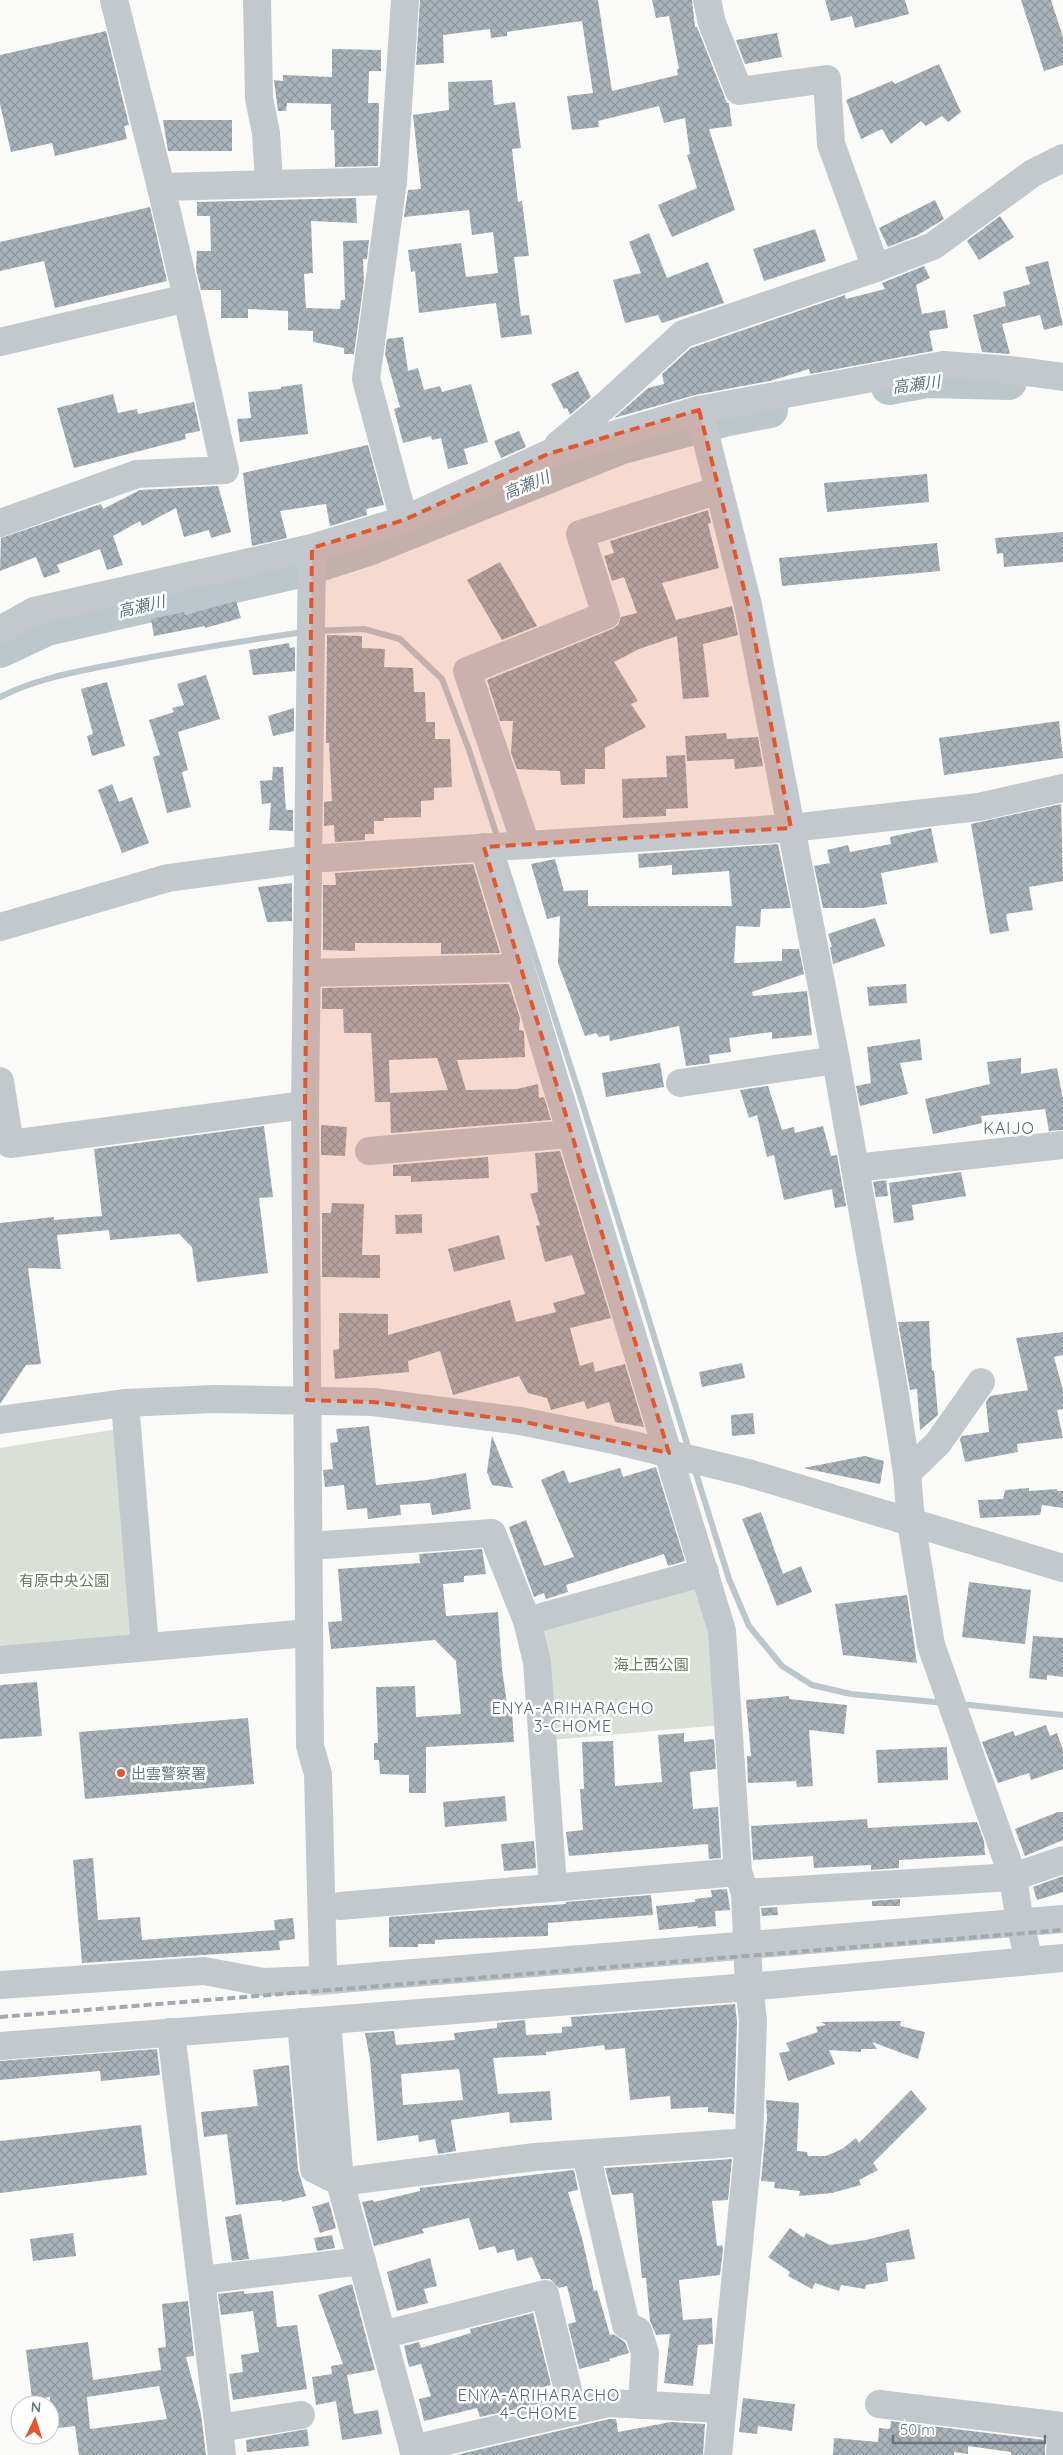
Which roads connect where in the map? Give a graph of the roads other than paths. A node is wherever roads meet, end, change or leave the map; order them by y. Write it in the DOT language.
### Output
graph roads {
  1 [pos="114,0"];
  2 [pos="257,0"];
  3 [pos="405,0"];
  4 [pos="707,0"];
  5 [pos="1063,158"];
  6 [pos="393,181"];
  7 [pos="269,182"];
  8 [pos="161,186"];
  9 [pos="876,268"];
  10 [pos="187,298"];
  11 [pos="0,342"];
  12 [pos="1063,377"];
  13 [pos="699,410"];
  14 [pos="548,454"];
  15 [pos="719,490"];
  16 [pos="404,520"];
  17 [pos="0,523"];
  18 [pos="312,548"];
  19 [pos="0,630"];
  20 [pos="1063,788"];
  21 [pos="791,828"];
  22 [pos="526,845"];
  23 [pos="484,847"];
  24 [pos="309,859"];
  25 [pos="0,927"];
  26 [pos="520,968"];
  27 [pos="307,973"];
  28 [pos="836,1060"];
  29 [pos="0,1080"];
  30 [pos="680,1083"];
  31 [pos="305,1105"];
  32 [pos="570,1134"];
  33 [pos="1063,1145"];
  34 [pos="370,1151"];
  35 [pos="855,1168"];
  36 [pos="981,1382"];
  37 [pos="307,1400"];
  38 [pos="125,1403"];
  39 [pos="0,1420"];
  40 [pos="669,1453"];
  41 [pos="907,1473"];
  42 [pos="912,1522"];
  43 [pos="309,1546"];
  44 [pos="1063,1568"];
  45 [pos="705,1572"];
  46 [pos="527,1620"];
  47 [pos="309,1633"];
  48 [pos="144,1647"];
  49 [pos="0,1660"];
  50 [pos="318,1774"];
  51 [pos="1063,1860"];
  52 [pos="1013,1877"];
  53 [pos="741,1882"];
  54 [pos="553,1887"];
  55 [pos="340,1906"];
  56 [pos="1063,1920"];
  57 [pos="1020,1923"];
  58 [pos="747,1945"];
  59 [pos="1063,1958"];
  60 [pos="1029,1961"];
  61 [pos="332,1973"];
  62 [pos="0,1985"];
  63 [pos="749,1987"];
  64 [pos="300,2022"];
  65 [pos="171,2032"];
  66 [pos="328,2033"];
  67 [pos="0,2046"];
  68 [pos="749,2142"];
  69 [pos="586,2154"];
  70 [pos="340,2182"];
  71 [pos="362,2261"];
  72 [pos="201,2280"];
  73 [pos="382,2335"];
  74 [pos="879,2404"];
  75 [pos="642,2405"];
  76 [pos="722,2409"];
  77 [pos="573,2411"];
  78 [pos="301,2415"];
  79 [pos="1063,2426"];
  80 [pos="219,2428"];
  81 [pos="414,2452"];
  82 [pos="222,2455"];
  83 [pos="718,2455"];
  84 [pos="1060,2455"];
  1 -- 8 [label="street"];
  2 -- 7 [label="street"];
  3 -- 6 [label="street"];
  4 -- 9 [label="street"];
  5 -- 9 [label="street"];
  6 -- 7 [label="street"];
  6 -- 16 [label="street"];
  7 -- 8 [label="street"];
  8 -- 10 [label="street"];
  9 -- 14 [label="street"];
  10 -- 11 [label="street"];
  10 -- 17 [label="street"];
  12 -- 13 [label="street"];
  13 -- 14 [label="street"];
  13 -- 15 [label="street"];
  14 -- 16 [label="street"];
  15 -- 21 [label="street"];
  15 -- 22 [label="street"];
  16 -- 18 [label="street"];
  18 -- 19 [label="street"];
  18 -- 24 [label="street"];
  20 -- 21 [label="street"];
  21 -- 22 [label="street"];
  21 -- 28 [label="street"];
  22 -- 23 [label="street"];
  23 -- 24 [label="street"];
  23 -- 26 [label="street"];
  24 -- 25 [label="street"];
  24 -- 27 [label="street"];
  26 -- 27 [label="street"];
  26 -- 32 [label="street"];
  27 -- 31 [label="street"];
  28 -- 30 [label="street"];
  28 -- 35 [label="street"];
  29 -- 31 [label="street"];
  31 -- 37 [label="street"];
  32 -- 34 [label="street"];
  32 -- 40 [label="street"];
  33 -- 35 [label="street"];
  35 -- 41 [label="street"];
  36 -- 41 [label="street"];
  37 -- 38 [label="street"];
  37 -- 40 [label="street"];
  37 -- 43 [label="street"];
  38 -- 39 [label="street"];
  38 -- 48 [label="street"];
  40 -- 42 [label="street"];
  40 -- 45 [label="street"];
  41 -- 42 [label="street"];
  42 -- 44 [label="street"];
  42 -- 52 [label="street"];
  43 -- 46 [label="street"];
  43 -- 47 [label="street"];
  45 -- 46 [label="street"];
  45 -- 53 [label="street"];
  46 -- 54 [label="street"];
  47 -- 48 [label="street"];
  47 -- 50 [label="street"];
  48 -- 49 [label="street"];
  50 -- 55 [label="street"];
  50 -- 61 [label="street"];
  51 -- 52 [label="street"];
  52 -- 53 [label="street"];
  52 -- 57 [label="street"];
  53 -- 54 [label="street"];
  53 -- 58 [label="street"];
  54 -- 55 [label="street"];
  55 -- 61 [label="street"];
  56 -- 57 [label="street"];
  57 -- 58 [label="street"];
  57 -- 60 [label="street"];
  58 -- 61 [label="street"];
  58 -- 63 [label="street"];
  59 -- 60 [label="street"];
  60 -- 63 [label="street"];
  61 -- 62 [label="street"];
  63 -- 64 [label="street"];
  63 -- 68 [label="street"];
  64 -- 65 [label="street"];
  64 -- 70 [label="street"];
  65 -- 67 [label="street"];
  65 -- 72 [label="street"];
  66 -- 70 [label="street"];
  68 -- 69 [label="street"];
  68 -- 76 [label="street"];
  69 -- 70 [label="street"];
  69 -- 75 [label="street"];
  70 -- 71 [label="street"];
  71 -- 72 [label="street"];
  71 -- 73 [label="street"];
  72 -- 80 [label="street"];
  73 -- 77 [label="street"];
  73 -- 81 [label="street"];
  74 -- 79 [label="street"];
  75 -- 76 [label="street"];
  75 -- 77 [label="street"];
  76 -- 83 [label="street"];
  77 -- 81 [label="street"];
  78 -- 80 [label="street"];
  79 -- 84 [label="street"];
  80 -- 82 [label="street"];
}
